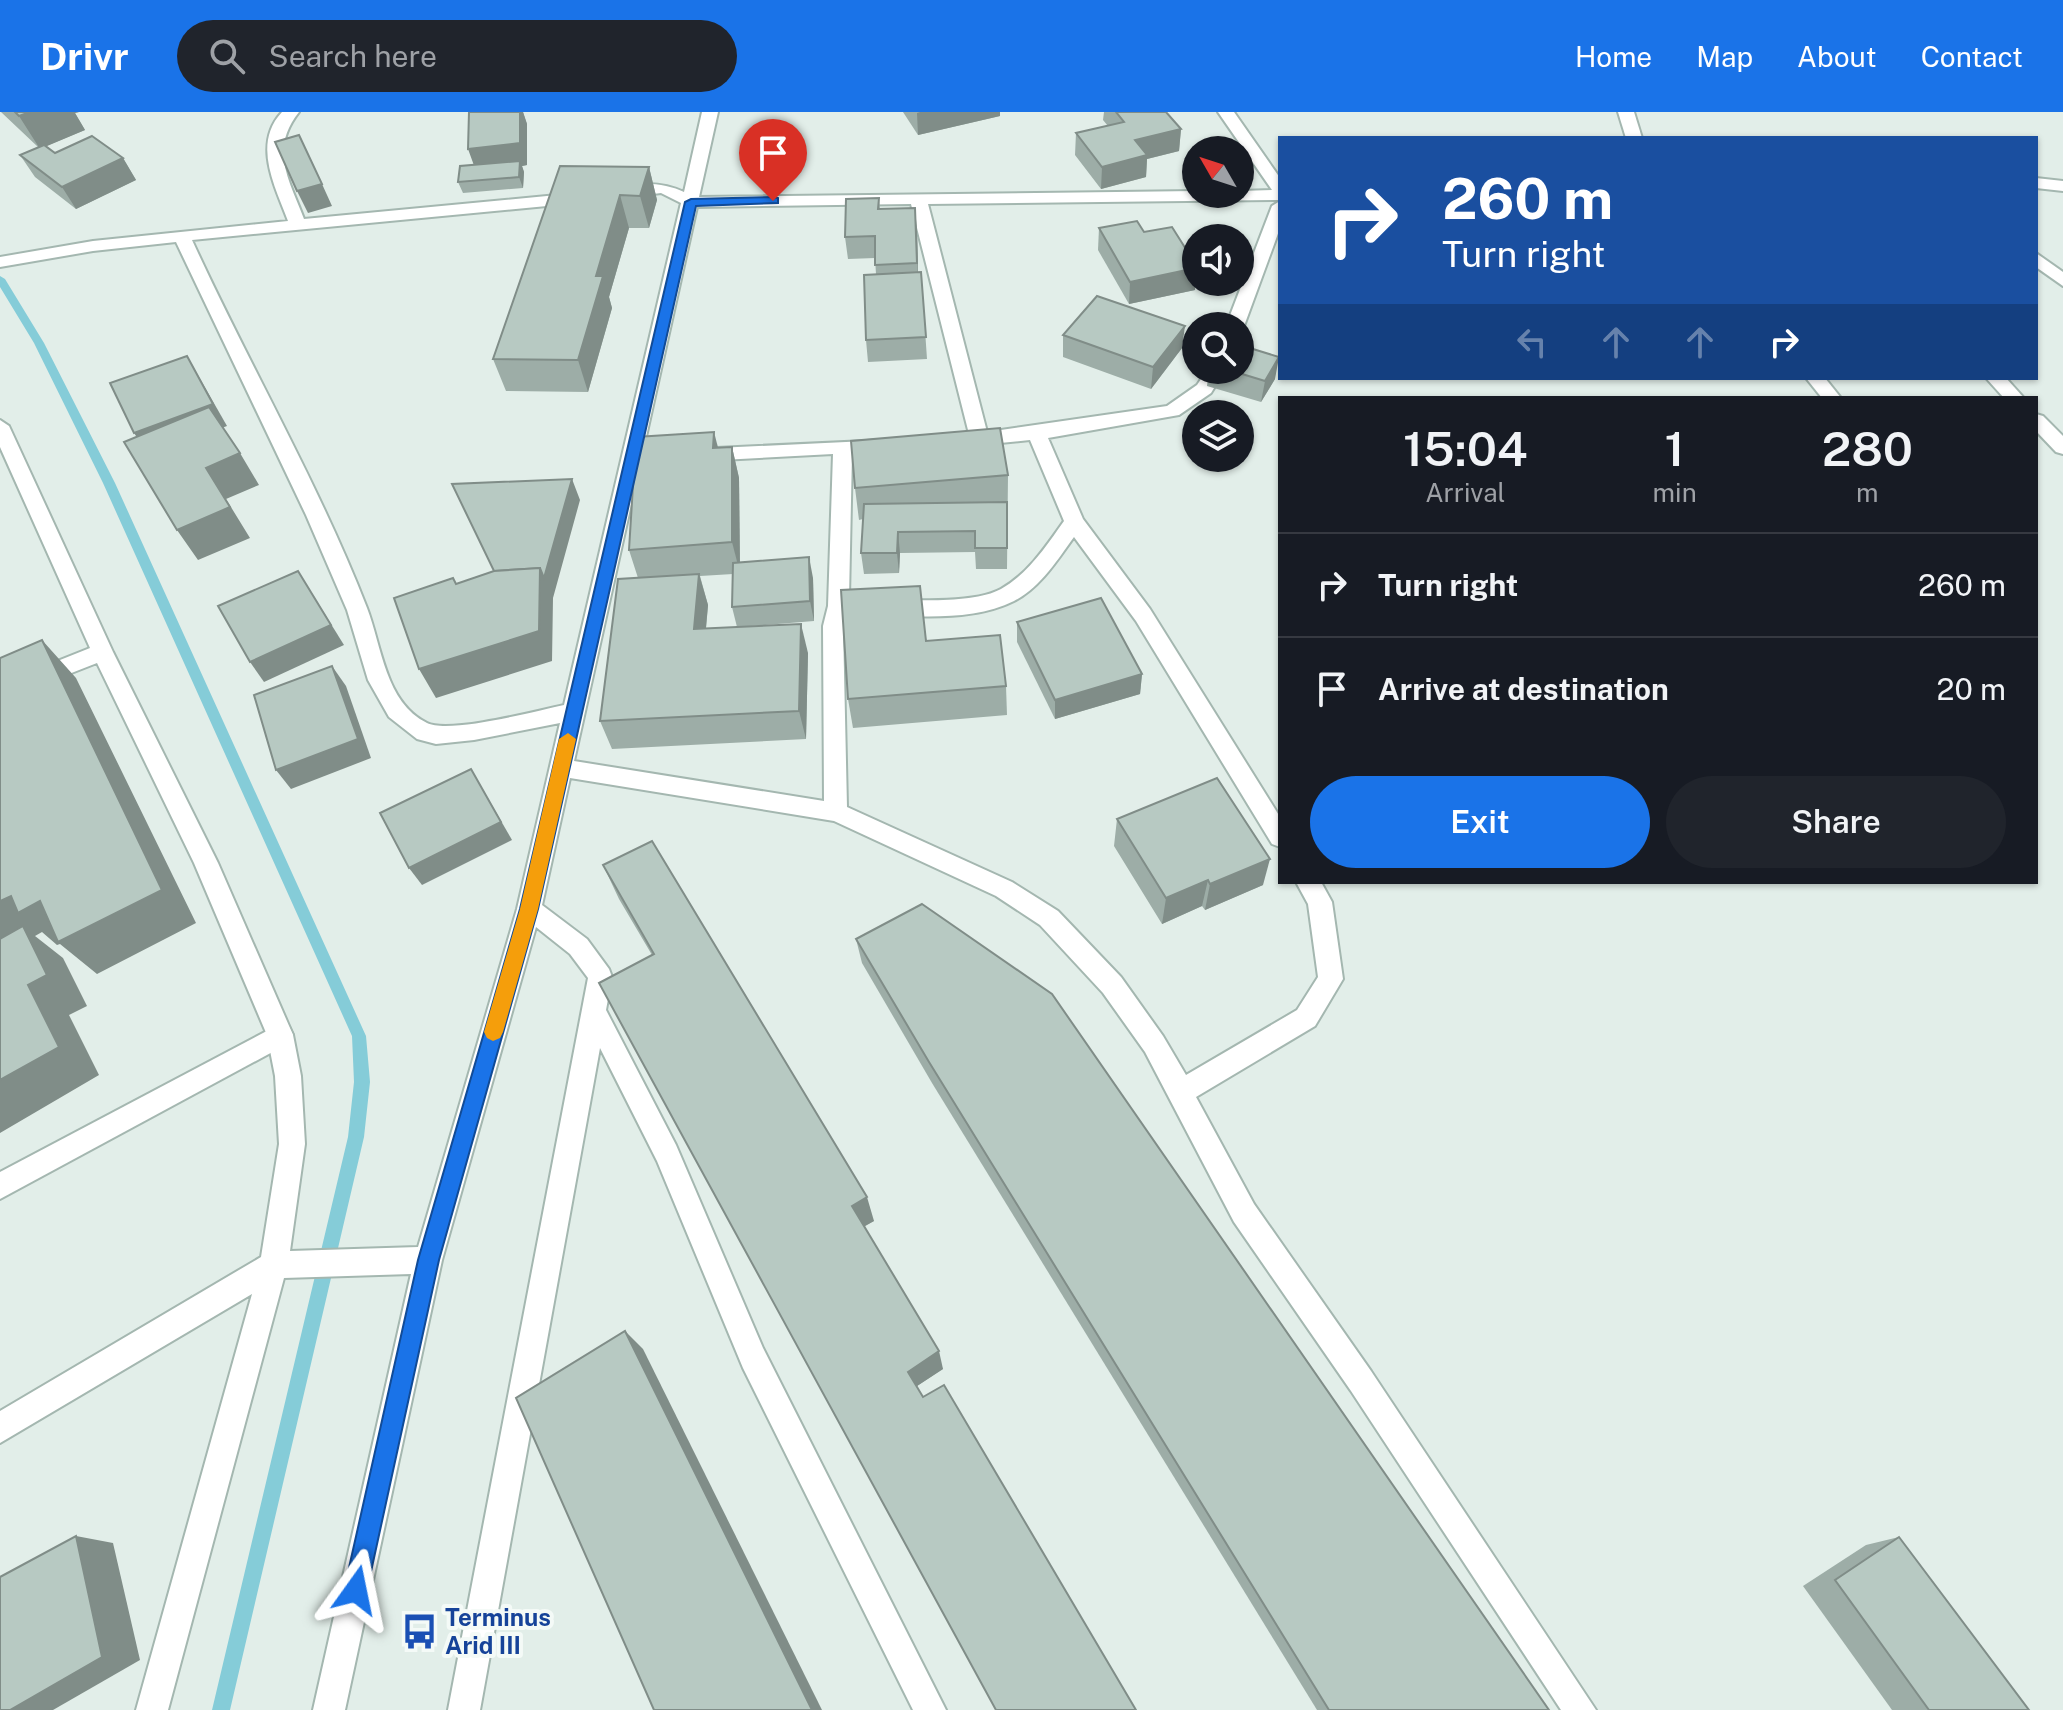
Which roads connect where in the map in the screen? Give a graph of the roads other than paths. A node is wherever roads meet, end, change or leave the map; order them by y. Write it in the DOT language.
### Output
graph roads {
  1 [pos="291,112"];
  2 [pos="710,112"];
  3 [pos="1226,112"];
  4 [pos="1626,112"];
  5 [pos="1633,136"];
  6 [pos="2038,183"];
  7 [pos="2063,186"];
  8 [pos="1278,190"];
  9 [pos="1278,193"];
  10 [pos="918,199"];
  11 [pos="691,202"];
  12 [pos="1278,211"];
  13 [pos="298,226"];
  14 [pos="182,236"];
  15 [pos="2038,260"];
  16 [pos="3,261"];
  17 [pos="2063,281"];
  18 [pos="1240,312"];
  19 [pos="1817,380"];
  20 [pos="1997,380"];
  21 [pos="1207,384"];
  22 [pos="1830,396"];
  23 [pos="2013,396"];
  24 [pos="2038,422"];
  25 [pos="0,426"];
  26 [pos="1037,433"];
  27 [pos="980,440"];
  28 [pos="950,441"];
  29 [pos="904,444"];
  30 [pos="843,447"];
  31 [pos="2063,447"];
  32 [pos="677,456"];
  33 [pos="1074,522"];
  34 [pos="838,606"];
  35 [pos="102,652"];
  36 [pos="0,693"];
  37 [pos="574,712"];
  38 [pos="561,768"];
  39 [pos="836,812"];
  40 [pos="1278,834"];
  41 [pos="1309,884"];
  42 [pos="529,909"];
  43 [pos="595,1013"];
  44 [pos="280,1035"];
  45 [pos="1181,1092"];
  46 [pos="0,1186"];
  47 [pos="428,1260"];
  48 [pos="287,1265"];
  49 [pos="0,1428"];
  50 [pos="152,1710"];
  51 [pos="329,1710"];
  52 [pos="464,1710"];
  53 [pos="930,1710"];
  54 [pos="1580,1710"];
  1 -- 13 [label="street"];
  2 -- 11 [label="street"];
  3 -- 8 [label="street"];
  4 -- 5 [label="street"];
  6 -- 7 [label="street"];
  9 -- 10 [label="street"];
  10 -- 11 [label="street"];
  10 -- 27 [label="street"];
  11 -- 13 [label="street"];
  11 -- 37 [label="street"];
  12 -- 18 [label="street"];
  13 -- 14 [label="street"];
  14 -- 16 [label="street"];
  14 -- 37 [label="street"];
  15 -- 17 [label="street"];
  19 -- 22 [label="street"];
  20 -- 23 [label="street"];
  21 -- 26 [label="street"];
  24 -- 31 [label="street"];
  25 -- 35 [label="street"];
  26 -- 27 [label="street"];
  26 -- 33 [label="street"];
  27 -- 28 [label="street"];
  29 -- 30 [label="street"];
  30 -- 32 [label="street"];
  30 -- 34 [label="street"];
  33 -- 34 [label="street"];
  33 -- 40 [label="street"];
  34 -- 39 [label="street"];
  35 -- 36 [label="street"];
  35 -- 44 [label="street"];
  37 -- 38 [label="street"];
  38 -- 39 [label="street"];
  38 -- 42 [label="street"];
  39 -- 45 [label="street"];
  41 -- 45 [label="street"];
  42 -- 43 [label="street"];
  42 -- 47 [label="street"];
  43 -- 52 [label="street"];
  43 -- 53 [label="street"];
  44 -- 46 [label="street"];
  44 -- 48 [label="street"];
  45 -- 54 [label="street"];
  47 -- 48 [label="street"];
  47 -- 51 [label="street"];
  48 -- 49 [label="street"];
  48 -- 50 [label="street"];
}
